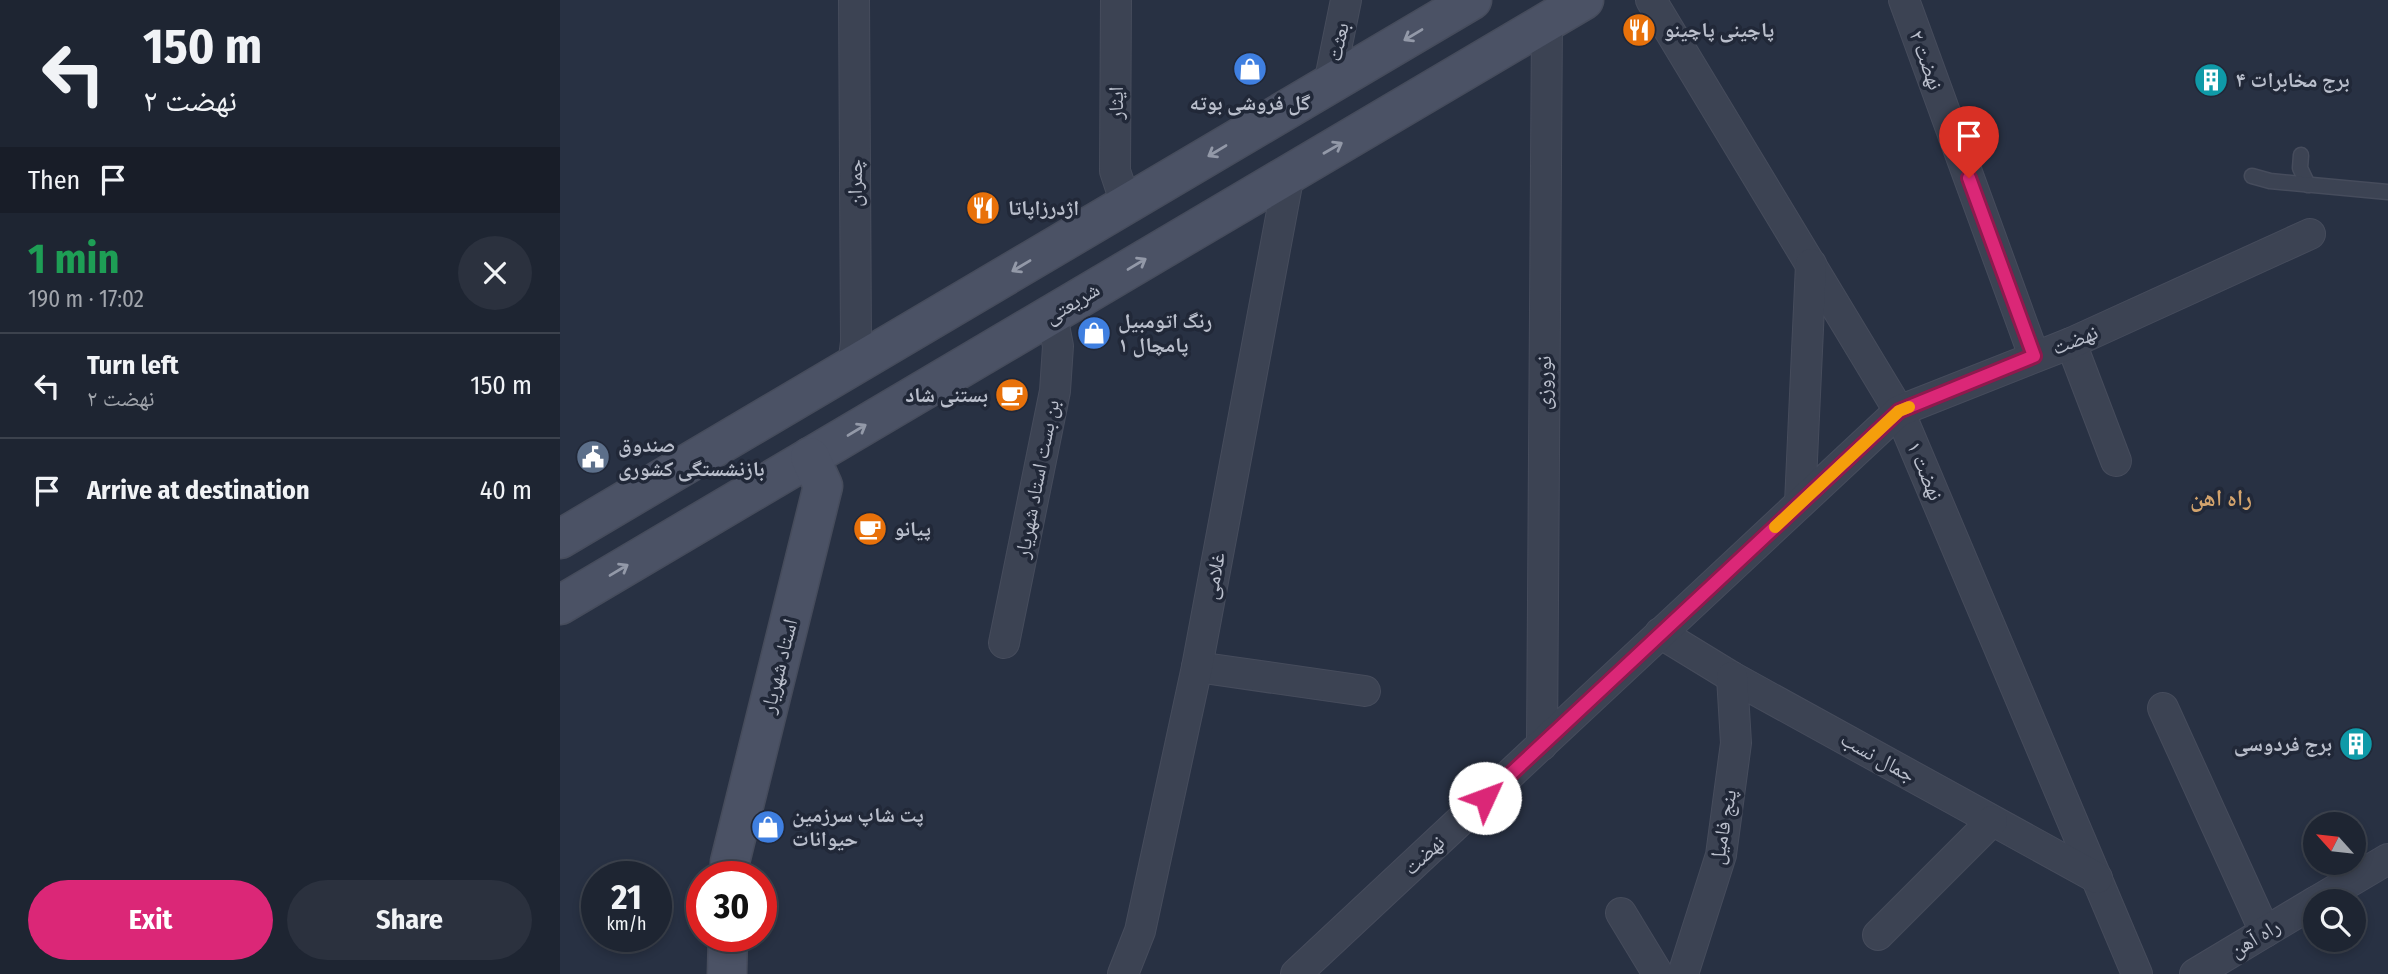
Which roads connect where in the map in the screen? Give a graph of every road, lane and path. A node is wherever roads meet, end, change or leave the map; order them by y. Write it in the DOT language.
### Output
graph roads {
  1 [pos="853,0"];
  2 [pos="1116,0"];
  3 [pos="1346,0"];
  4 [pos="1472,0"];
  5 [pos="1584,0"];
  6 [pos="1651,0"];
  7 [pos="1904,0"];
  8 [pos="1547,22"];
  9 [pos="1329,85"];
  10 [pos="2301,155"];
  11 [pos="1289,174"];
  12 [pos="2252,176"];
  13 [pos="2308,185"];
  14 [pos="2388,192"];
  15 [pos="1126,204"];
  16 [pos="2310,234"];
  17 [pos="1811,264"];
  18 [pos="1052,314"];
  19 [pos="2071,342"];
  20 [pos="2034,356"];
  21 [pos="853,366"];
  22 [pos="1899,411"];
  23 [pos="810,457"];
  24 [pos="2116,461"];
  25 [pos="1800,503"];
  26 [pos="560,539"];
  27 [pos="560,605"];
  28 [pos="1660,634"];
  29 [pos="1004,643"];
  30 [pos="1197,667"];
  31 [pos="1732,677"];
  32 [pos="1365,691"];
  33 [pos="2163,708"];
  34 [pos="1542,745"];
  35 [pos="1992,821"];
  36 [pos="2388,859"];
  37 [pos="730,861"];
  38 [pos="2097,878"];
  39 [pos="2338,889"];
  40 [pos="2303,910"];
  41 [pos="1621,913"];
  42 [pos="2265,932"];
  43 [pos="1878,935"];
  44 [pos="728,952"];
  45 [pos="727,974"];
  46 [pos="1123,974"];
  47 [pos="1296,974"];
  48 [pos="1657,974"];
  49 [pos="1683,974"];
  50 [pos="2137,974"];
  51 [pos="2195,974"];
  1 -- 21 [label="street, چمران"];
  2 -- 15 [label="street, ایثار"];
  3 -- 9 [label="street, بعثت"];
  4 -- 9 [label="main road, one-way"];
  5 -- 8 [label="main road, شریعتی"];
  6 -- 17 [label="street, نهضت ۱"];
  7 -- 20 [label="street, نهضت ۲"];
  11 -- 8 [label="main road, شریعتی, one-way"];
  8 -- 34 [label="street, نوروزی"];
  9 -- 15 [label="main road, one-way"];
  10 -- 13 [label="lane"];
  18 -- 11 [label="main road, شریعتی, one-way"];
  11 -- 30 [label="street, غلامی"];
  12 -- 13 [label="lane"];
  13 -- 14 [label="lane"];
  15 -- 21 [label="main road, one-way"];
  16 -- 19 [label="street, نهضت"];
  17 -- 22 [label="street, نهضت ۱"];
  17 -- 25 [label="street"];
  23 -- 18 [label="main road, شریعتی, one-way"];
  18 -- 29 [label="street, بن بست استاد شهریار"];
  19 -- 20 [label="street, نهضت"];
  19 -- 24 [label="street"];
  20 -- 22 [label="street, نهضت"];
  21 -- 26 [label="main road"];
  22 -- 25 [label="street, نهضت"];
  22 -- 38 [label="street, نهضت ۱"];
  27 -- 23 [label="main road, شریعتی, one-way"];
  23 -- 37 [label="main road, استاد شهریار"];
  25 -- 28 [label="street, نهضت"];
  28 -- 31 [label="street, جمال نسب"];
  28 -- 34 [label="street, نهضت"];
  30 -- 32 [label="street"];
  30 -- 46 [label="street, غلامی"];
  31 -- 35 [label="street, جمال نسب"];
  31 -- 49 [label="street, پنج فامیل"];
  33 -- 42 [label="street"];
  34 -- 47 [label="street, نهضت"];
  35 -- 38 [label="street, جمال نسب"];
  35 -- 43 [label="street"];
  36 -- 39 [label="street, راه آهن"];
  38 -- 50 [label="street, نهضت ۱"];
  40 -- 42 [label="street, راه آهن"];
  41 -- 48 [label="street"];
  42 -- 51 [label="street, راه آهن"];
  44 -- 45 [label="main road"];
}
